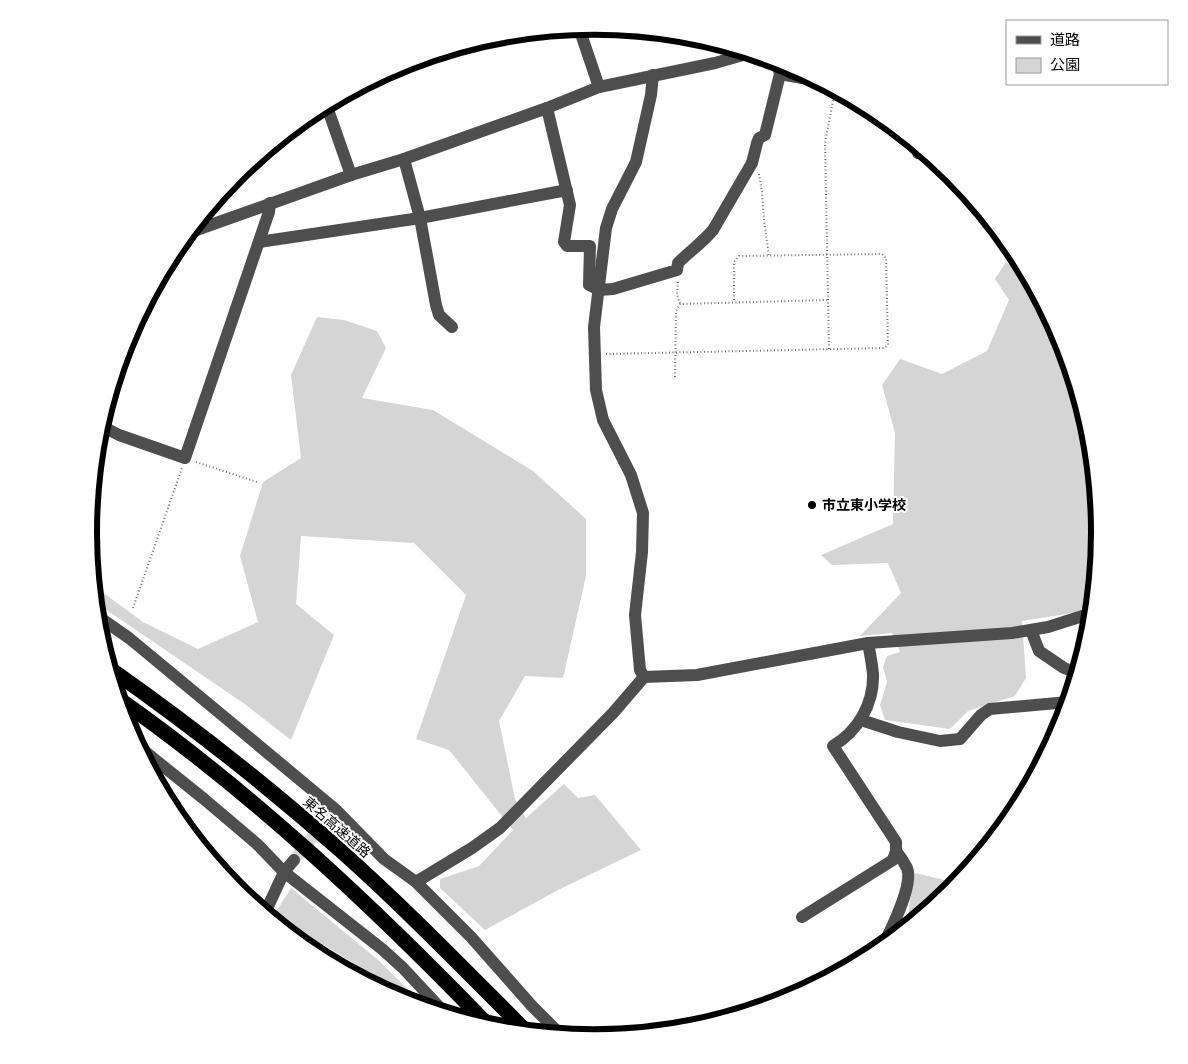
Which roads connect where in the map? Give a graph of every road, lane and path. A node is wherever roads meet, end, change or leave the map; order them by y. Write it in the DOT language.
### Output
graph roads {
  1 [pos="581,35"];
  2 [pos="738,56"];
  3 [pos="779,71"];
  4 [pos="780,74"];
  5 [pos="653,75"];
  6 [pos="791,76"];
  7 [pos="599,87"];
  8 [pos="833,96"];
  9 [pos="547,108"];
  10 [pos="329,112"];
  11 [pos="404,159"];
  12 [pos="752,163"];
  13 [pos="351,175"];
  14 [pos="567,190"];
  15 [pos="270,203"];
  16 [pos="420,218"];
  17 [pos="200,228"];
  18 [pos="259,242"];
  19 [pos="826,255"];
  20 [pos="769,256"];
  21 [pos="678,270"];
  22 [pos="599,290"];
  23 [pos="827,300"];
  24 [pos="734,302"];
  25 [pos="680,304"];
  26 [pos="452,327"];
  27 [pos="829,349"];
  28 [pos="674,352"];
  29 [pos="594,355"];
  30 [pos="675,377"];
  31 [pos="108,429"];
  32 [pos="185,458"];
  33 [pos="257,482"];
  34 [pos="133,608"];
  35 [pos="1083,616"];
  36 [pos="106,622"];
  37 [pos="1030,630"];
  38 [pos="868,643"];
  39 [pos="1071,671"];
  40 [pos="118,674"];
  41 [pos="644,677"];
  42 [pos="1061,703"];
  43 [pos="129,706"];
  44 [pos="861,720"];
  45 [pos="150,756"];
  46 [pos="896,851"];
  47 [pos="294,860"];
  48 [pos="284,872"];
  49 [pos="416,882"];
  50 [pos="268,907"];
  51 [pos="802,917"];
  52 [pos="889,931"];
  53 [pos="304,935"];
  54 [pos="346,963"];
  55 [pos="436,1004"];
  56 [pos="478,1015"];
  57 [pos="518,1023"];
  58 [pos="553,1027"];
  1 -- 7 [label="street"];
  2 -- 5 [label="street"];
  3 -- 4 [label="street"];
  4 -- 6 [label="street"];
  4 -- 12 [label="street"];
  5 -- 7 [label="street"];
  5 -- 22 [label="street"];
  7 -- 9 [label="street"];
  8 -- 19 [label="path"];
  9 -- 11 [label="street"];
  9 -- 14 [label="street"];
  10 -- 13 [label="street"];
  11 -- 13 [label="street"];
  11 -- 16 [label="street"];
  12 -- 20 [label="path"];
  12 -- 21 [label="street"];
  13 -- 15 [label="street"];
  14 -- 16 [label="street"];
  14 -- 22 [label="street"];
  15 -- 17 [label="street"];
  15 -- 18 [label="street"];
  16 -- 18 [label="street"];
  16 -- 26 [label="street"];
  18 -- 32 [label="street"];
  19 -- 20 [label="path"];
  19 -- 23 [label="path"];
  19 -- 27 [label="path"];
  20 -- 24 [label="path"];
  21 -- 22 [label="street"];
  21 -- 25 [label="path"];
  22 -- 29 [label="street"];
  23 -- 24 [label="path"];
  23 -- 27 [label="path"];
  24 -- 25 [label="path"];
  25 -- 28 [label="path"];
  27 -- 28 [label="path"];
  28 -- 29 [label="path"];
  28 -- 30 [label="path"];
  29 -- 41 [label="street"];
  31 -- 32 [label="street"];
  32 -- 33 [label="path"];
  32 -- 34 [label="path"];
  35 -- 37 [label="street"];
  36 -- 49 [label="street"];
  37 -- 38 [label="street"];
  37 -- 39 [label="street"];
  38 -- 41 [label="street"];
  38 -- 44 [label="street"];
  40 -- 57 [label="highway, 東名高速道路"];
  41 -- 49 [label="street"];
  42 -- 44 [label="street"];
  43 -- 56 [label="highway"];
  44 -- 46 [label="street"];
  45 -- 48 [label="street"];
  46 -- 51 [label="street"];
  46 -- 52 [label="street"];
  47 -- 48 [label="street"];
  48 -- 50 [label="street"];
  48 -- 55 [label="street"];
  49 -- 58 [label="street"];
  53 -- 54 [label="path"];
}
